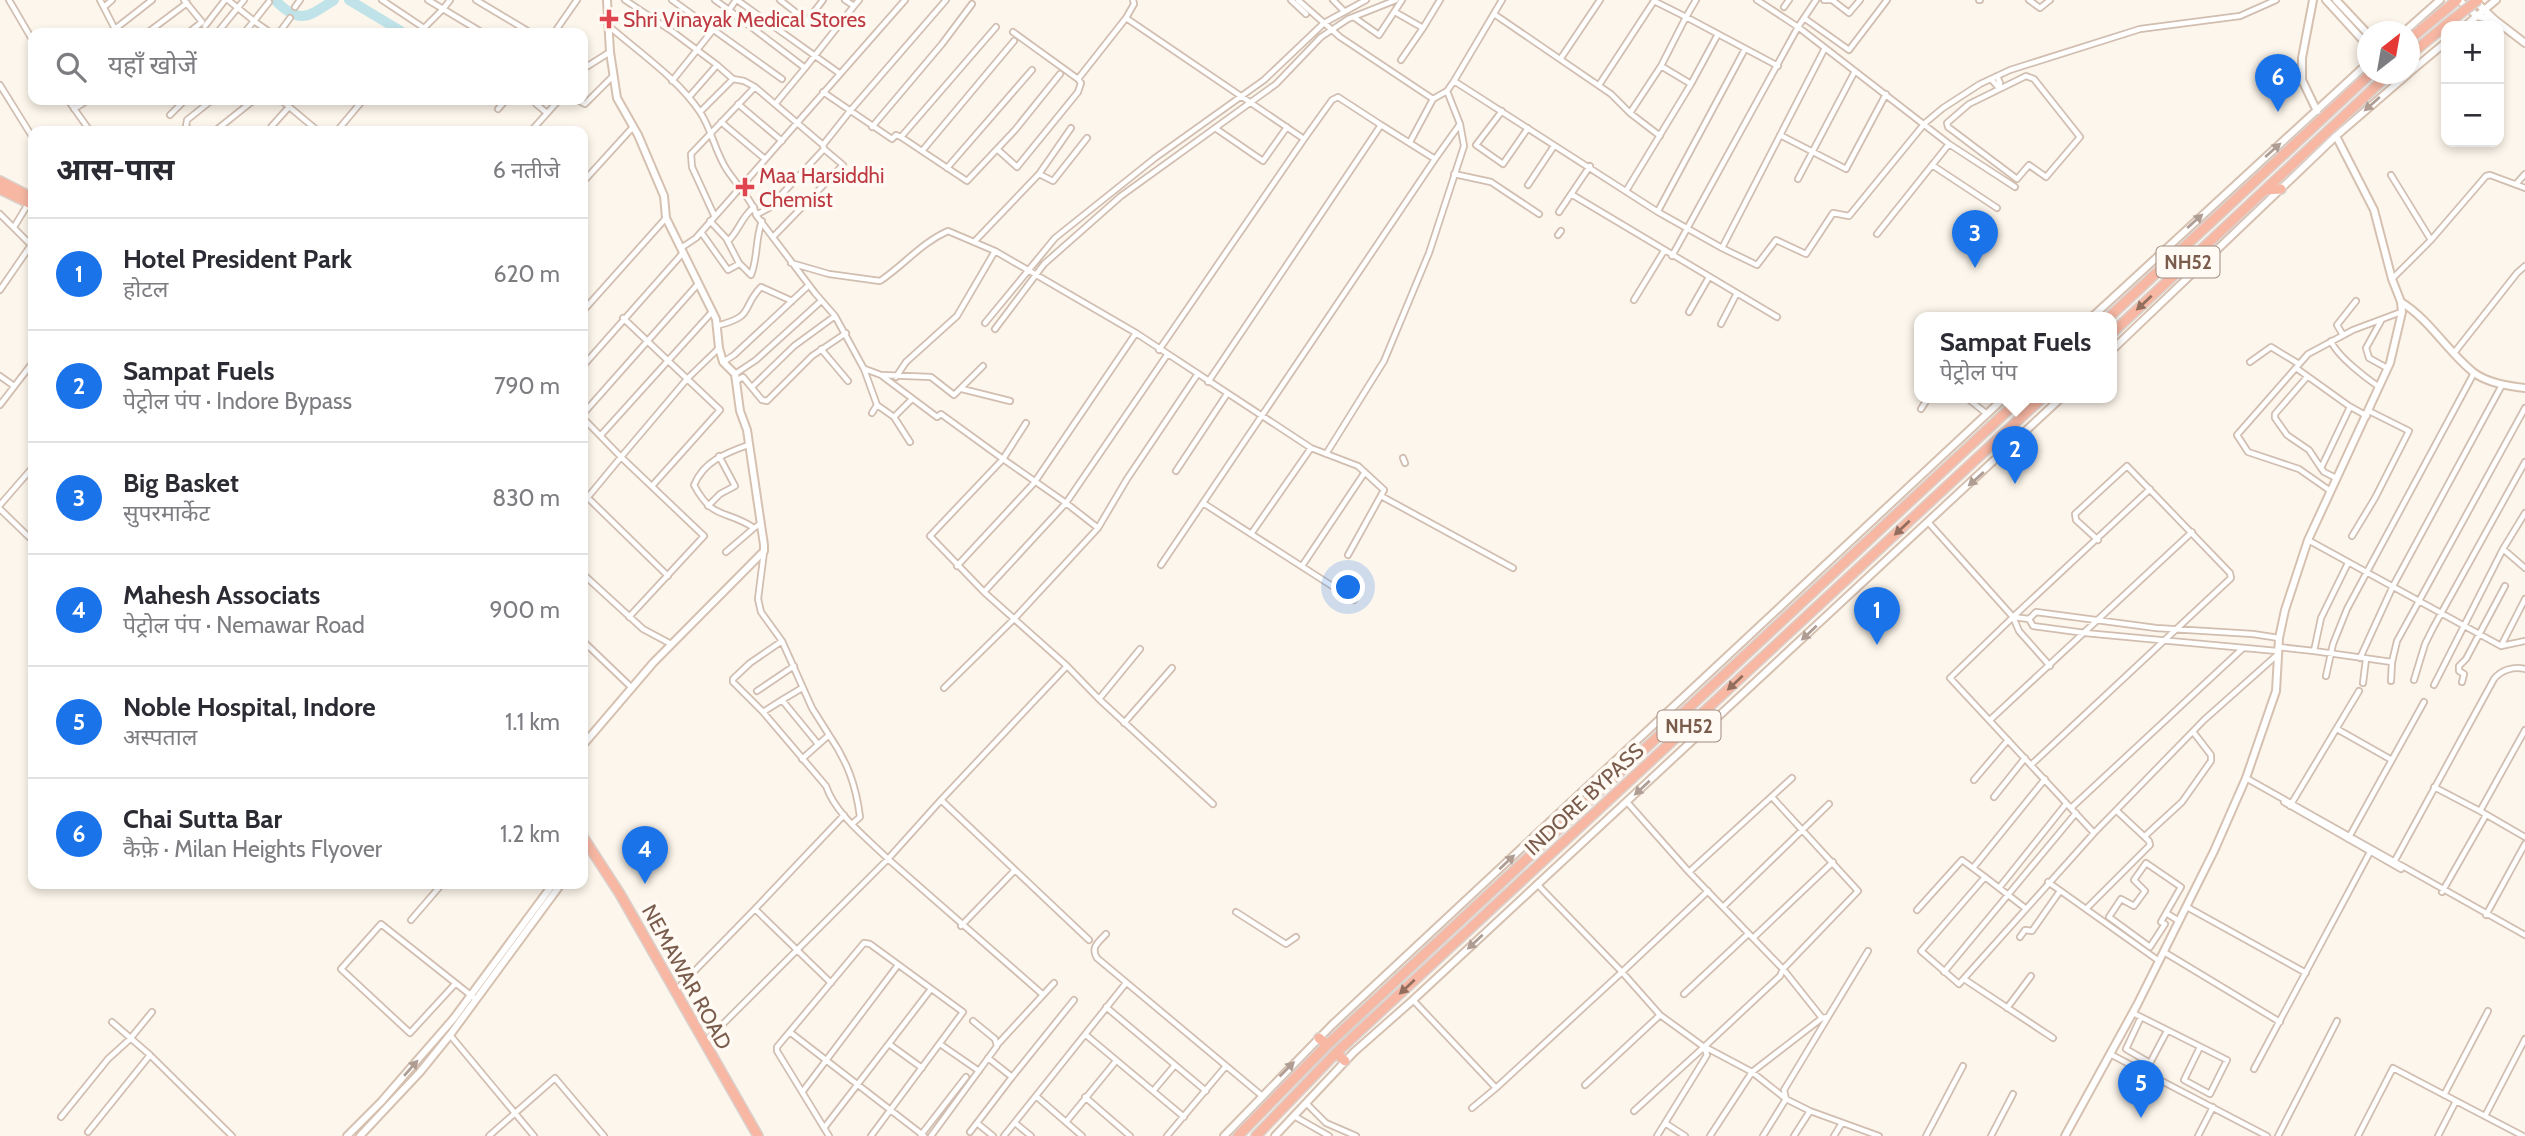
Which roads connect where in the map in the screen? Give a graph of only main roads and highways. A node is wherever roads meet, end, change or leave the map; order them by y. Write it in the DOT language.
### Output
graph roads {
  1 [pos="2458,0"];
  2 [pos="2476,0"];
  3 [pos="2420,31"];
  4 [pos="2420,47"];
  5 [pos="2359,84"];
  6 [pos="2378,84"];
  7 [pos="0,181"];
  8 [pos="0,189"];
  9 [pos="2281,189"];
  10 [pos="2265,190"];
  11 [pos="28,199"];
  12 [pos="28,200"];
  13 [pos="2114,312"];
  14 [pos="2117,328"];
  15 [pos="2016,403"];
  16 [pos="2037,403"];
  17 [pos="588,848"];
  18 [pos="588,850"];
  19 [pos="1318,1038"];
  20 [pos="1327,1045"];
  21 [pos="1336,1053"];
  22 [pos="1345,1062"];
  23 [pos="751,1136"];
  24 [pos="758,1136"];
  25 [pos="1238,1136"];
  26 [pos="1256,1136"];
  1 -- 3 [label="highway"];
  2 -- 4 [label="highway, bridge"];
  5 -- 13 [label="highway, NH52"];
  6 -- 10 [label="highway, NH52"];
  7 -- 11 [label="highway"];
  8 -- 12 [label="highway"];
  9 -- 10 [label="highway"];
  10 -- 14 [label="highway, NH52, one-way"];
  15 -- 20 [label="highway, INDORE BYPASS / NH52"];
  16 -- 21 [label="highway, INDORE BYPASS / NH52, one-way"];
  17 -- 24 [label="highway, NEMAWAR ROAD"];
  18 -- 23 [label="highway, NEMAWAR ROAD"];
  19 -- 20 [label="highway"];
  20 -- 25 [label="highway, NH52"];
  21 -- 22 [label="highway"];
  21 -- 26 [label="highway, NH52"];
}
